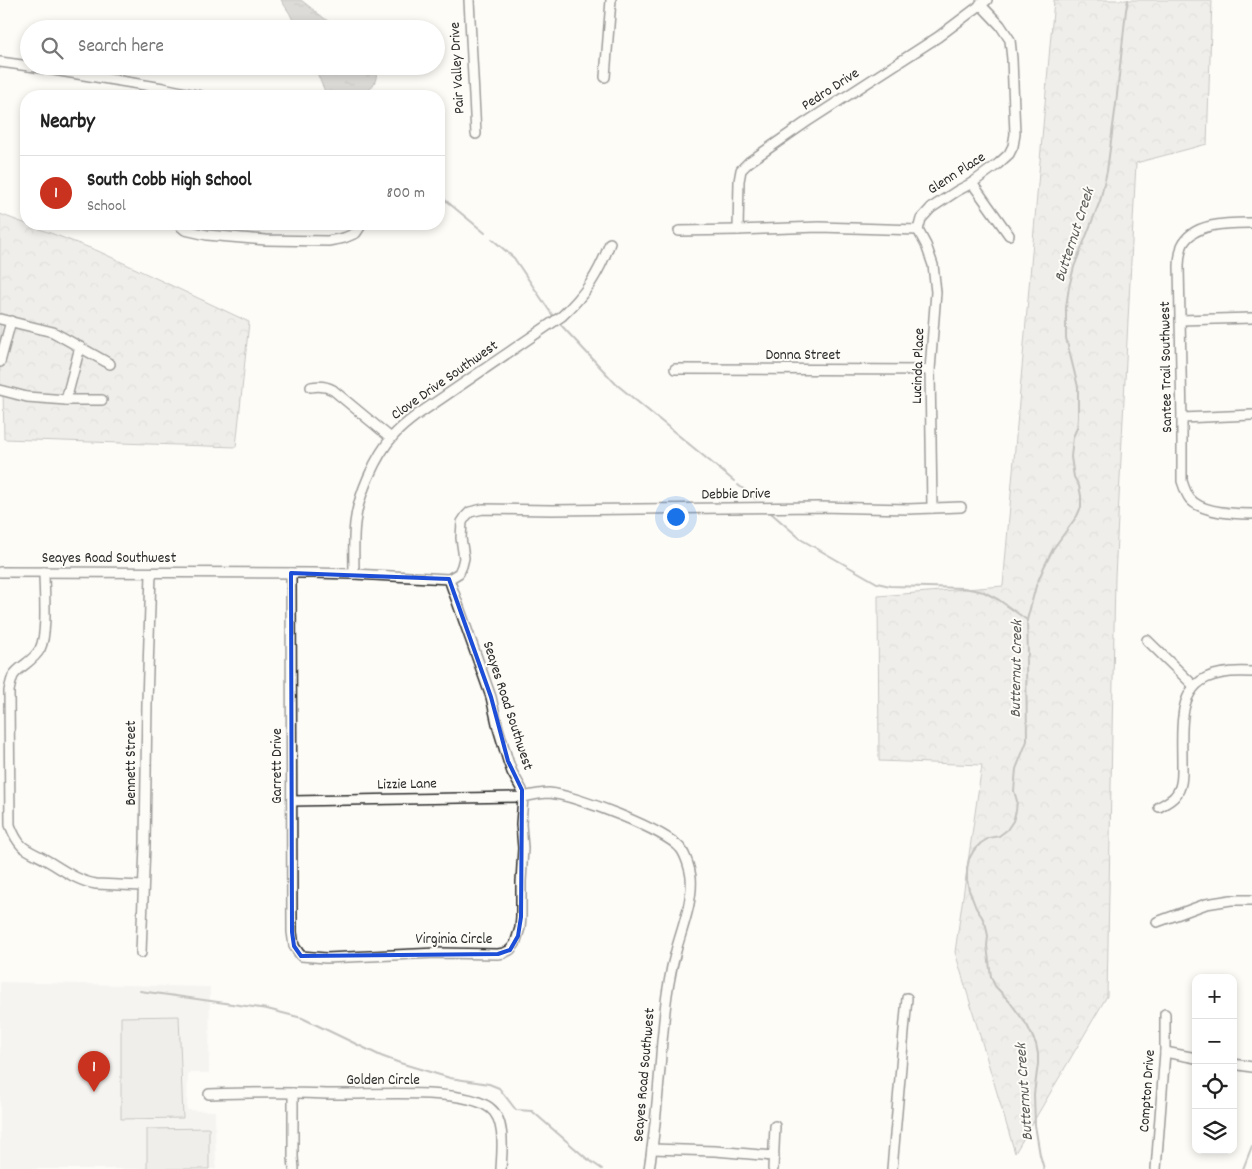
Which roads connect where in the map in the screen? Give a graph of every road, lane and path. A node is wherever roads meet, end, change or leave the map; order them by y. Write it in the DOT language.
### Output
graph roads {
  1 [pos="469,0"];
  2 [pos="611,0"];
  3 [pos="984,2"];
  4 [pos="0,62"];
  5 [pos="20,65"];
  6 [pos="75,75"];
  7 [pos="605,77"];
  8 [pos="153,90"];
  9 [pos="476,134"];
  10 [pos="972,183"];
  11 [pos="1252,223"];
  12 [pos="185,230"];
  13 [pos="358,230"];
  14 [pos="738,230"];
  15 [pos="918,230"];
  16 [pos="679,231"];
  17 [pos="1009,235"];
  18 [pos="610,243"];
  19 [pos="0,318"];
  20 [pos="1252,318"];
  21 [pos="1180,320"];
  22 [pos="11,321"];
  23 [pos="80,347"];
  24 [pos="0,362"];
  25 [pos="110,364"];
  26 [pos="675,369"];
  27 [pos="930,370"];
  28 [pos="311,388"];
  29 [pos="0,390"];
  30 [pos="66,400"];
  31 [pos="102,400"];
  32 [pos="1252,416"];
  33 [pos="1182,418"];
  34 [pos="392,438"];
  35 [pos="961,507"];
  36 [pos="932,508"];
  37 [pos="1252,514"];
  38 [pos="0,572"];
  39 [pos="44,572"];
  40 [pos="151,573"];
  41 [pos="291,573"];
  42 [pos="354,574"];
  43 [pos="449,579"];
  44 [pos="1147,640"];
  45 [pos="1252,672"];
  46 [pos="1194,686"];
  47 [pos="523,797"];
  48 [pos="292,801"];
  49 [pos="1159,807"];
  50 [pos="143,886"];
  51 [pos="1252,900"];
  52 [pos="1157,922"];
  53 [pos="141,953"];
  54 [pos="302,956"];
  55 [pos="907,998"];
  56 [pos="1165,1014"];
  57 [pos="1165,1052"];
  58 [pos="1192,1057"];
  59 [pos="1237,1065"];
  60 [pos="1252,1067"];
  61 [pos="293,1093"];
  62 [pos="209,1094"];
  63 [pos="775,1126"];
  64 [pos="652,1149"];
  65 [pos="774,1156"];
  66 [pos="294,1169"];
  67 [pos="501,1169"];
  68 [pos="649,1169"];
  69 [pos="773,1169"];
  70 [pos="892,1169"];
  71 [pos="1156,1169"];
  1 -- 9 [label="street, Pair Valley Drive"];
  2 -- 7 [label="street"];
  3 -- 10 [label="street, Glenn Place"];
  3 -- 14 [label="street, Pedro Drive"];
  4 -- 5 [label="street"];
  6 -- 8 [label="street"];
  10 -- 15 [label="street, Glenn Place"];
  10 -- 17 [label="street"];
  11 -- 21 [label="street, Santee Trail Southwest"];
  12 -- 13 [label="street"];
  14 -- 15 [label="street"];
  14 -- 16 [label="street"];
  15 -- 27 [label="street, Lucinda Place"];
  18 -- 34 [label="street, Clove Drive Southwest"];
  19 -- 22 [label="street"];
  20 -- 21 [label="street"];
  21 -- 33 [label="street, Santee Trail Southwest"];
  22 -- 23 [label="street"];
  22 -- 24 [label="street"];
  23 -- 25 [label="street"];
  23 -- 30 [label="street"];
  26 -- 27 [label="street, Donna Street"];
  27 -- 36 [label="street, Lucinda Place"];
  28 -- 34 [label="street"];
  29 -- 30 [label="street"];
  30 -- 31 [label="street"];
  32 -- 33 [label="street"];
  33 -- 37 [label="street, Santee Trail Southwest"];
  34 -- 42 [label="street, Clove Drive Southwest"];
  35 -- 36 [label="street, Debbie Drive"];
  36 -- 43 [label="street, Debbie Drive"];
  38 -- 39 [label="street, Seayes Road Southwest"];
  39 -- 40 [label="street, Seayes Road Southwest"];
  39 -- 50 [label="street"];
  40 -- 41 [label="street, Seayes Road Southwest"];
  40 -- 50 [label="street, Bennett Street"];
  41 -- 42 [label="street, Seayes Road Southwest"];
  41 -- 48 [label="street, Garrett Drive"];
  42 -- 43 [label="street, Seayes Road Southwest"];
  43 -- 47 [label="street, Seayes Road Southwest"];
  44 -- 46 [label="street"];
  45 -- 46 [label="street"];
  46 -- 49 [label="street"];
  47 -- 48 [label="street, Lizzie Lane"];
  47 -- 54 [label="street, Virginia Circle"];
  47 -- 64 [label="street, Seayes Road Southwest"];
  48 -- 54 [label="street, Garrett Drive"];
  50 -- 53 [label="street, Bennett Street"];
  51 -- 52 [label="street"];
  55 -- 70 [label="street"];
  56 -- 57 [label="street, Compton Drive"];
  57 -- 58 [label="street"];
  57 -- 71 [label="street, Compton Drive"];
  59 -- 60 [label="street"];
  61 -- 62 [label="street, Golden Circle"];
  61 -- 66 [label="street"];
  61 -- 67 [label="street, Golden Circle"];
  63 -- 65 [label="street"];
  64 -- 65 [label="street"];
  64 -- 68 [label="street, Seayes Road Southwest"];
  65 -- 69 [label="street"];
}
